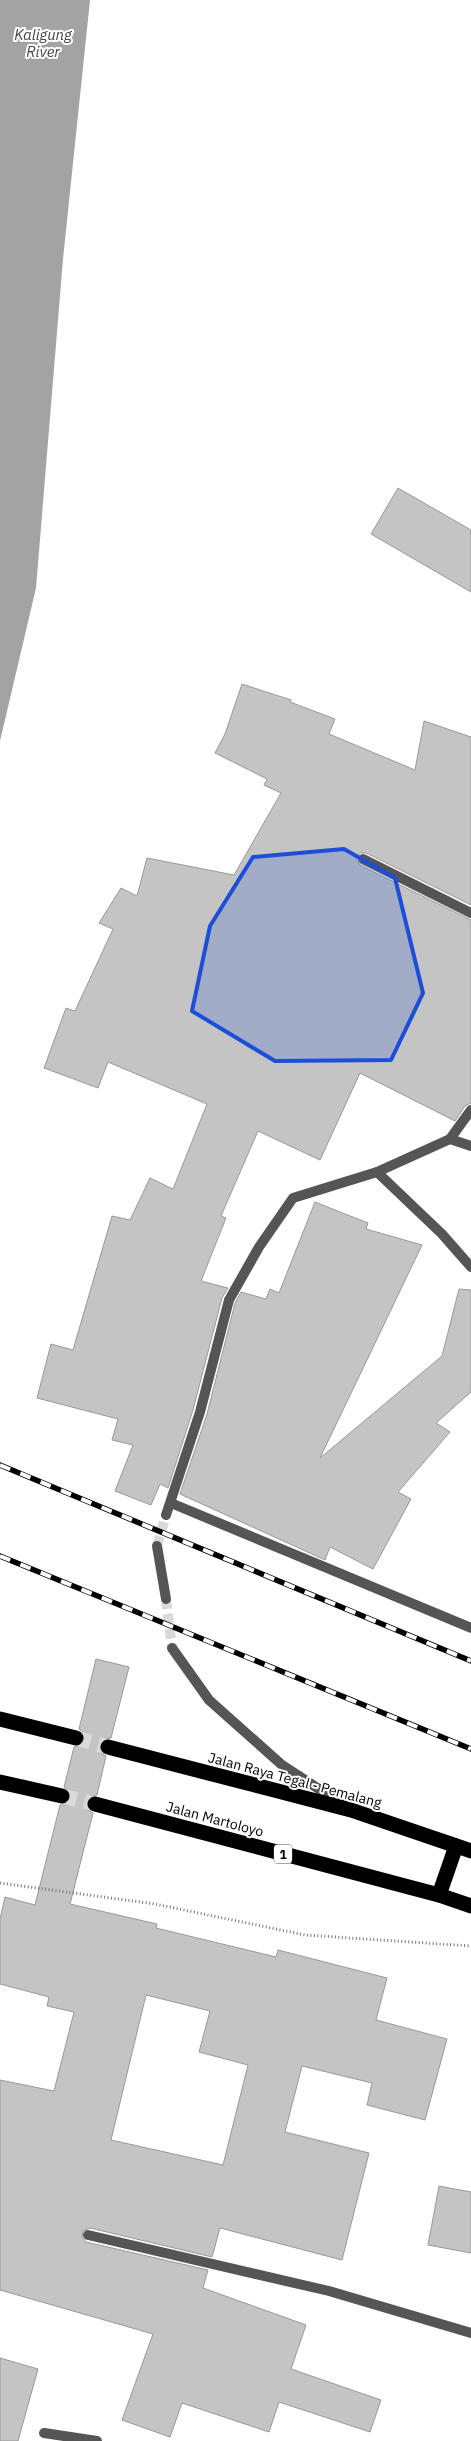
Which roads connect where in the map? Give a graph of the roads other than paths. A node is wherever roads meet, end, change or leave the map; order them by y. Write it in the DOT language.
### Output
graph roads {
  1 [pos="363,859"];
  2 [pos="471,913"];
  3 [pos="471,1110"];
  4 [pos="450,1139"];
  5 [pos="471,1146"];
  6 [pos="377,1172"];
  7 [pos="471,1267"];
  8 [pos="171,1503"];
  9 [pos="166,1515"];
  10 [pos="157,1546"];
  11 [pos="166,1599"];
  12 [pos="471,1628"];
  13 [pos="172,1648"];
  14 [pos="0,1719"];
  15 [pos="76,1738"];
  16 [pos="108,1748"];
  17 [pos="0,1782"];
  18 [pos="62,1796"];
  19 [pos="95,1804"];
  20 [pos="351,1810"];
  21 [pos="456,1846"];
  22 [pos="471,1851"];
  23 [pos="439,1895"];
  24 [pos="471,1906"];
  25 [pos="88,2235"];
  26 [pos="471,2333"];
  27 [pos="44,2434"];
  28 [pos="97,2441"];
  1 -- 2 [label="street"];
  3 -- 4 [label="street"];
  4 -- 5 [label="street"];
  4 -- 6 [label="street"];
  6 -- 7 [label="street"];
  6 -- 8 [label="street"];
  8 -- 9 [label="street"];
  8 -- 12 [label="street"];
  10 -- 11 [label="street"];
  13 -- 20 [label="street"];
  14 -- 15 [label="highway"];
  16 -- 20 [label="highway, Jalan Raya Tegal - Pemalang"];
  17 -- 18 [label="highway"];
  19 -- 23 [label="highway, Jalan Martoloyo / 1"];
  20 -- 21 [label="highway, Jalan Raya Tegal - Pemalang"];
  21 -- 22 [label="highway, Jalan Raya Tegal - Pemalang"];
  21 -- 23 [label="highway"];
  23 -- 24 [label="highway, Jalan Martoloyo / 1"];
  25 -- 26 [label="street"];
  27 -- 28 [label="street"];
}
